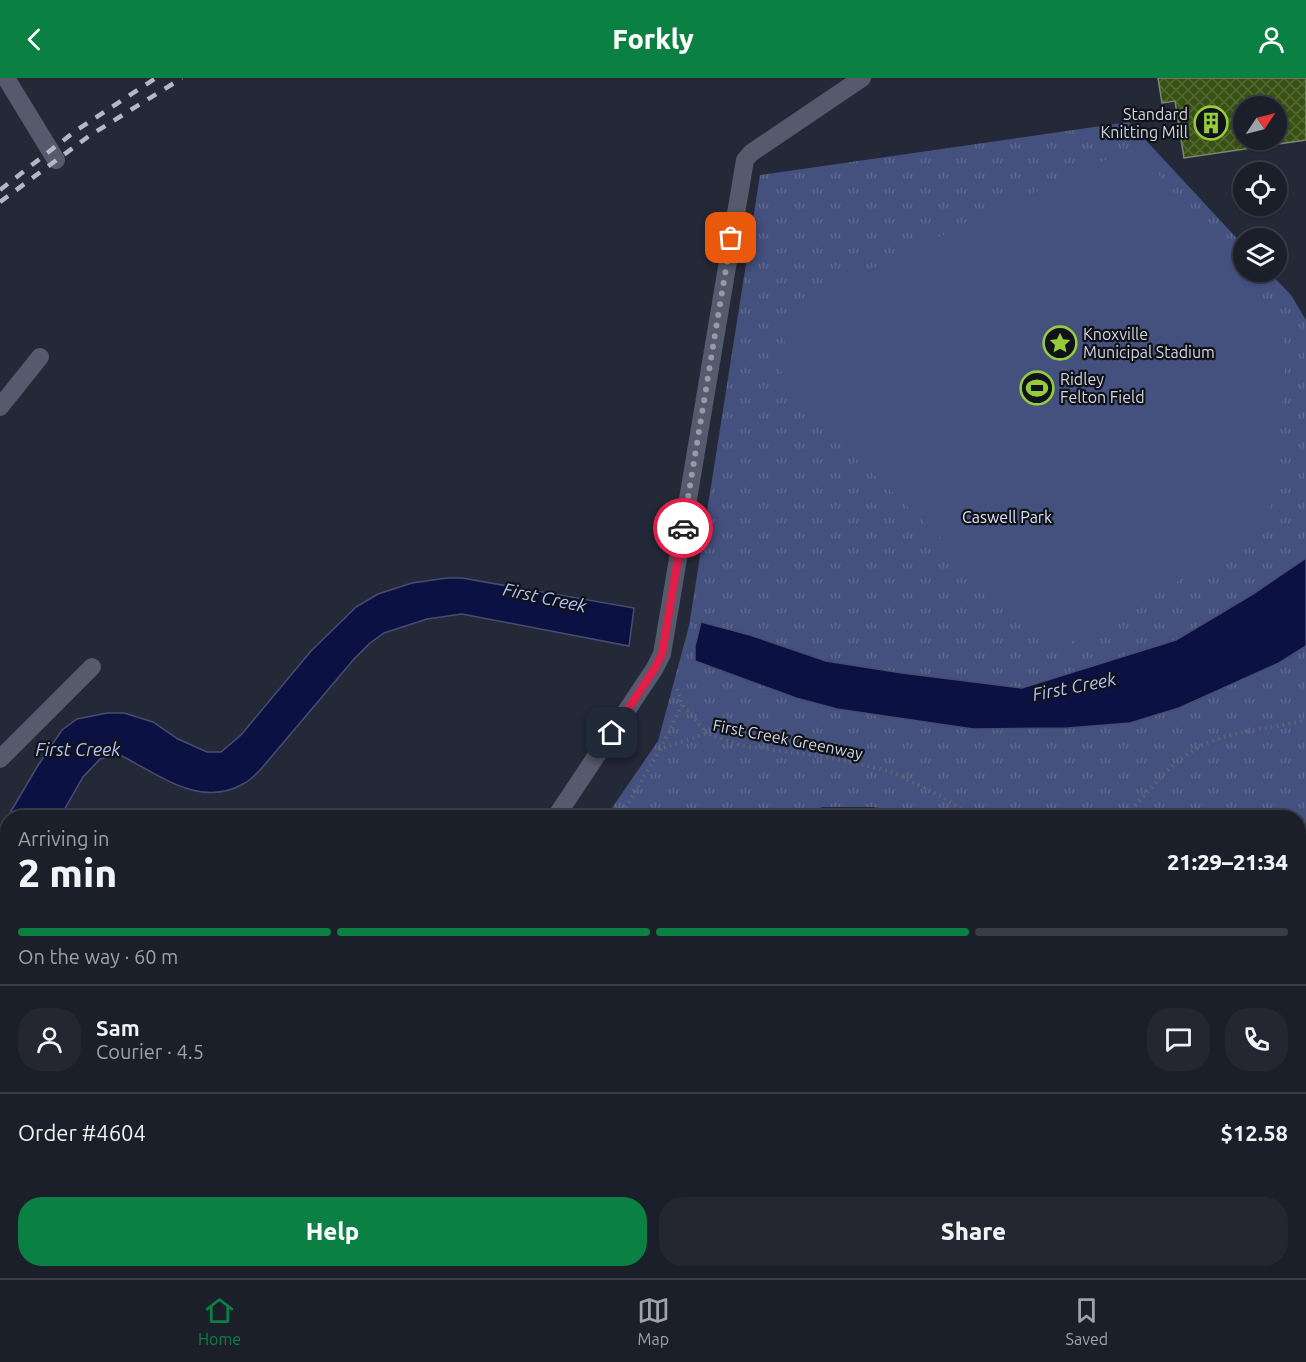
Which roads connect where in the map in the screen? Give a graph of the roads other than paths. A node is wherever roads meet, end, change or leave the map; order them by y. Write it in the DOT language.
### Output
graph roads {
  1 [pos="862,78"];
  2 [pos="7,90"];
  3 [pos="56,160"];
  4 [pos="40,357"];
  5 [pos="0,407"];
  6 [pos="92,667"];
  7 [pos="0,759"];
  8 [pos="560,810"];
  1 -- 8 [label="street"];
  2 -- 3 [label="street"];
  4 -- 5 [label="street"];
  6 -- 7 [label="street"];
}
